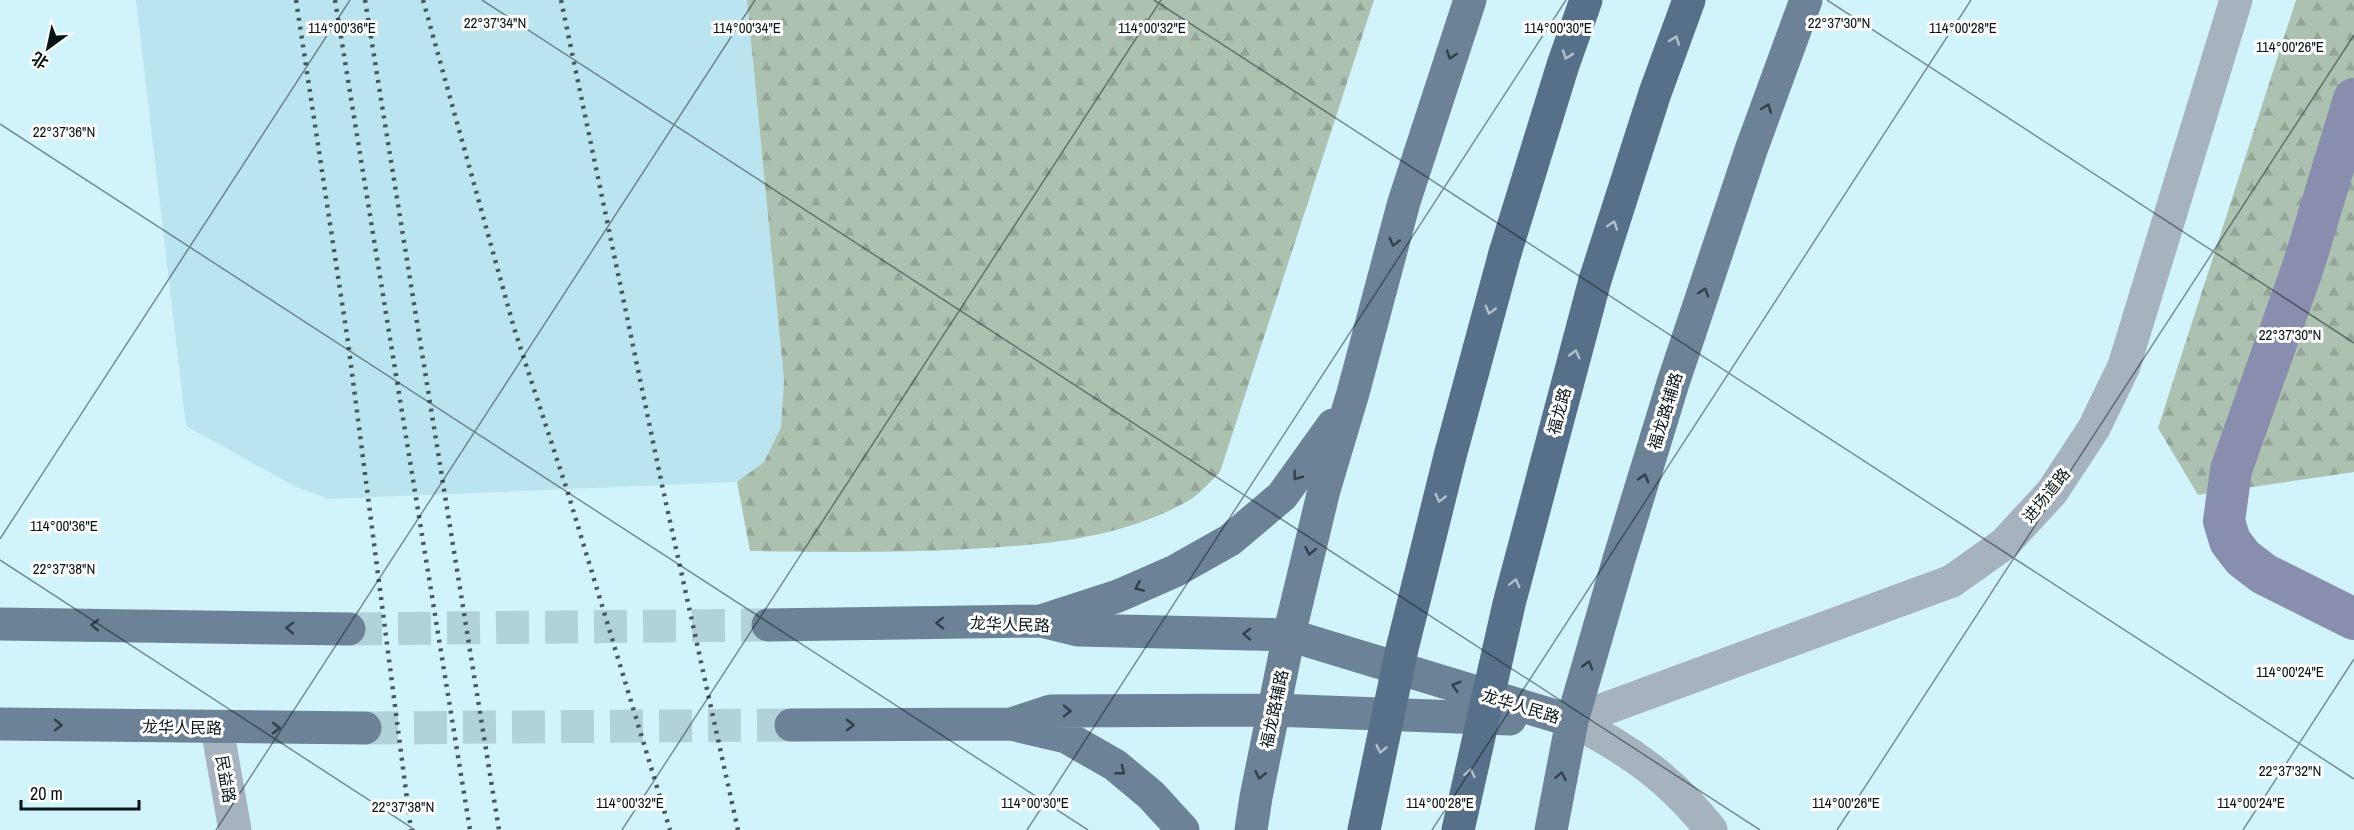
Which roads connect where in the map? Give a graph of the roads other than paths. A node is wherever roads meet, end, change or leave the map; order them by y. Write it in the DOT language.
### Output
graph roads {
  1 [pos="1470,0"];
  2 [pos="1586,0"];
  3 [pos="1689,0"];
  4 [pos="1806,0"];
  5 [pos="2236,0"];
  6 [pos="1353,393"];
  7 [pos="1041,621"];
  8 [pos="0,624"];
  9 [pos="768,625"];
  10 [pos="349,629"];
  11 [pos="1289,635"];
  12 [pos="1274,710"];
  13 [pos="1572,721"];
  14 [pos="0,724"];
  15 [pos="1011,724"];
  16 [pos="791,725"];
  17 [pos="217,728"];
  18 [pos="365,728"];
  19 [pos="235,830"];
  20 [pos="1183,830"];
  21 [pos="1251,830"];
  22 [pos="1364,830"];
  23 [pos="1458,830"];
  24 [pos="1551,830"];
  25 [pos="1711,830"];
  1 -- 6 [label="main road, 福龙路辅路, one-way"];
  2 -- 22 [label="highway, one-way, bridge"];
  23 -- 3 [label="highway, 福龙路, one-way, bridge"];
  13 -- 4 [label="main road, 福龙路辅路, one-way"];
  5 -- 13 [label="street, 进场道路"];
  6 -- 7 [label="main road, one-way"];
  6 -- 11 [label="main road, 福龙路辅路, one-way"];
  7 -- 9 [label="main road, 龙华人民路, one-way"];
  11 -- 7 [label="main road, 龙华人民路, one-way"];
  10 -- 8 [label="main road, one-way"];
  11 -- 12 [label="main road, 福龙路辅路"];
  13 -- 11 [label="main road, 龙华人民路, one-way"];
  12 -- 13 [label="main road, 龙华人民路"];
  15 -- 12 [label="main road, 龙华人民路, one-way"];
  12 -- 21 [label="main road, 福龙路辅路, one-way"];
  24 -- 13 [label="main road, 福龙路辅路, one-way"];
  13 -- 25 [label="street"];
  14 -- 17 [label="main road, 龙华人民路, one-way"];
  16 -- 15 [label="main road, 龙华人民路, one-way"];
  15 -- 20 [label="main road, one-way"];
  17 -- 18 [label="main road, 龙华人民路, one-way"];
  17 -- 19 [label="street, 民益路"];
}
